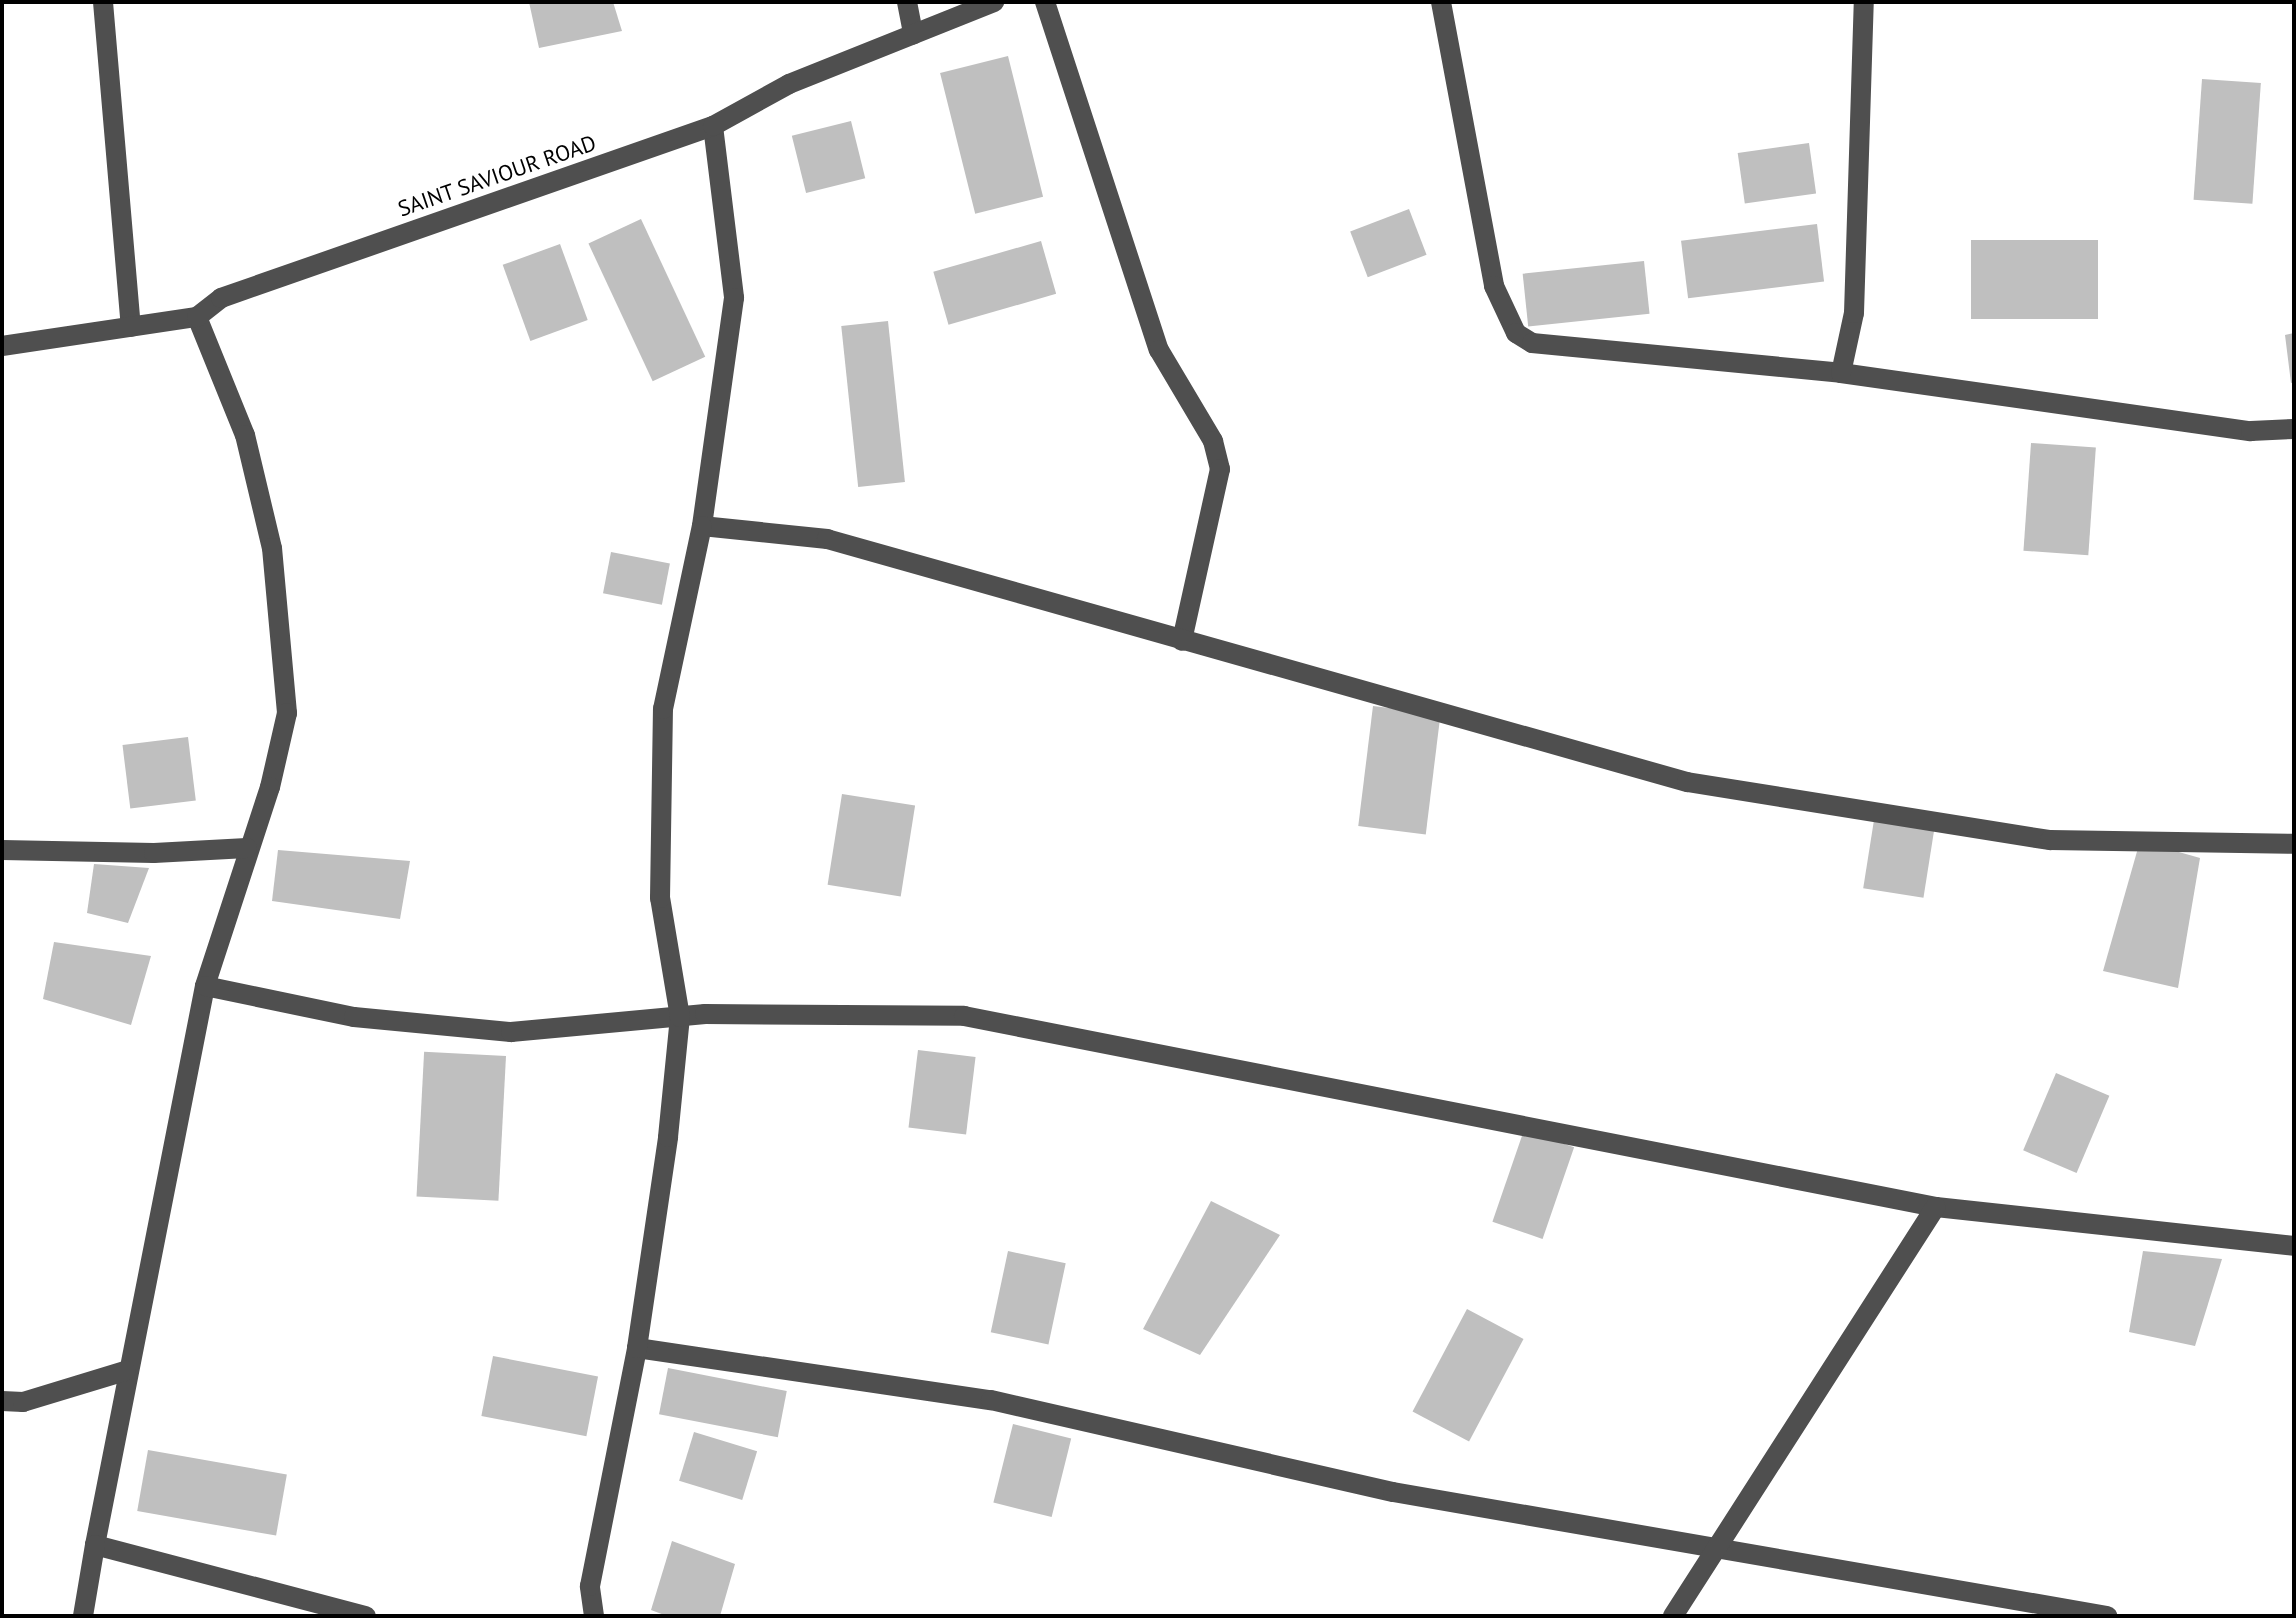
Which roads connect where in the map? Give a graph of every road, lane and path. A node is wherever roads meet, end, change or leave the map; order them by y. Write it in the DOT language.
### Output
graph roads {
  1 [pos="103,2"];
  2 [pos="907,2"];
  3 [pos="994,2"];
  4 [pos="1045,2"];
  5 [pos="1441,2"];
  6 [pos="1864,2"];
  7 [pos="913,34"];
  8 [pos="713,126"];
  9 [pos="197,317"];
  10 [pos="131,327"];
  11 [pos="2,346"];
  12 [pos="1841,373"];
  13 [pos="2294,429"];
  14 [pos="702,526"];
  15 [pos="1182,641"];
  16 [pos="2294,844"];
  17 [pos="247,848"];
  18 [pos="2,850"];
  19 [pos="205,986"];
  20 [pos="680,1017"];
  21 [pos="1936,1207"];
  22 [pos="2294,1246"];
  23 [pos="637,1348"];
  24 [pos="125,1371"];
  25 [pos="2,1401"];
  26 [pos="95,1545"];
  27 [pos="1716,1545"];
  28 [pos="83,1616"];
  29 [pos="366,1616"];
  30 [pos="594,1616"];
  31 [pos="1673,1616"];
  32 [pos="2107,1616"];
  1 -- 10 [label="street"];
  2 -- 7 [label="street"];
  3 -- 7 [label="street, SAINT SAVIOUR ROAD"];
  4 -- 15 [label="street"];
  5 -- 12 [label="street"];
  6 -- 12 [label="street"];
  7 -- 8 [label="street, SAINT SAVIOUR ROAD"];
  8 -- 9 [label="street, SAINT SAVIOUR ROAD"];
  8 -- 14 [label="street"];
  9 -- 10 [label="street, SAINT SAVIOUR ROAD"];
  9 -- 17 [label="street"];
  10 -- 11 [label="street, SAINT SAVIOUR ROAD"];
  12 -- 13 [label="street"];
  14 -- 15 [label="street"];
  14 -- 20 [label="street"];
  15 -- 16 [label="street"];
  17 -- 18 [label="street"];
  17 -- 19 [label="street"];
  19 -- 20 [label="street"];
  19 -- 24 [label="street"];
  20 -- 21 [label="street"];
  20 -- 23 [label="street"];
  21 -- 22 [label="street"];
  21 -- 27 [label="street"];
  23 -- 27 [label="street"];
  23 -- 30 [label="street"];
  24 -- 25 [label="street"];
  24 -- 26 [label="street"];
  26 -- 28 [label="street"];
  26 -- 29 [label="street"];
  27 -- 31 [label="street"];
  27 -- 32 [label="street"];
}
